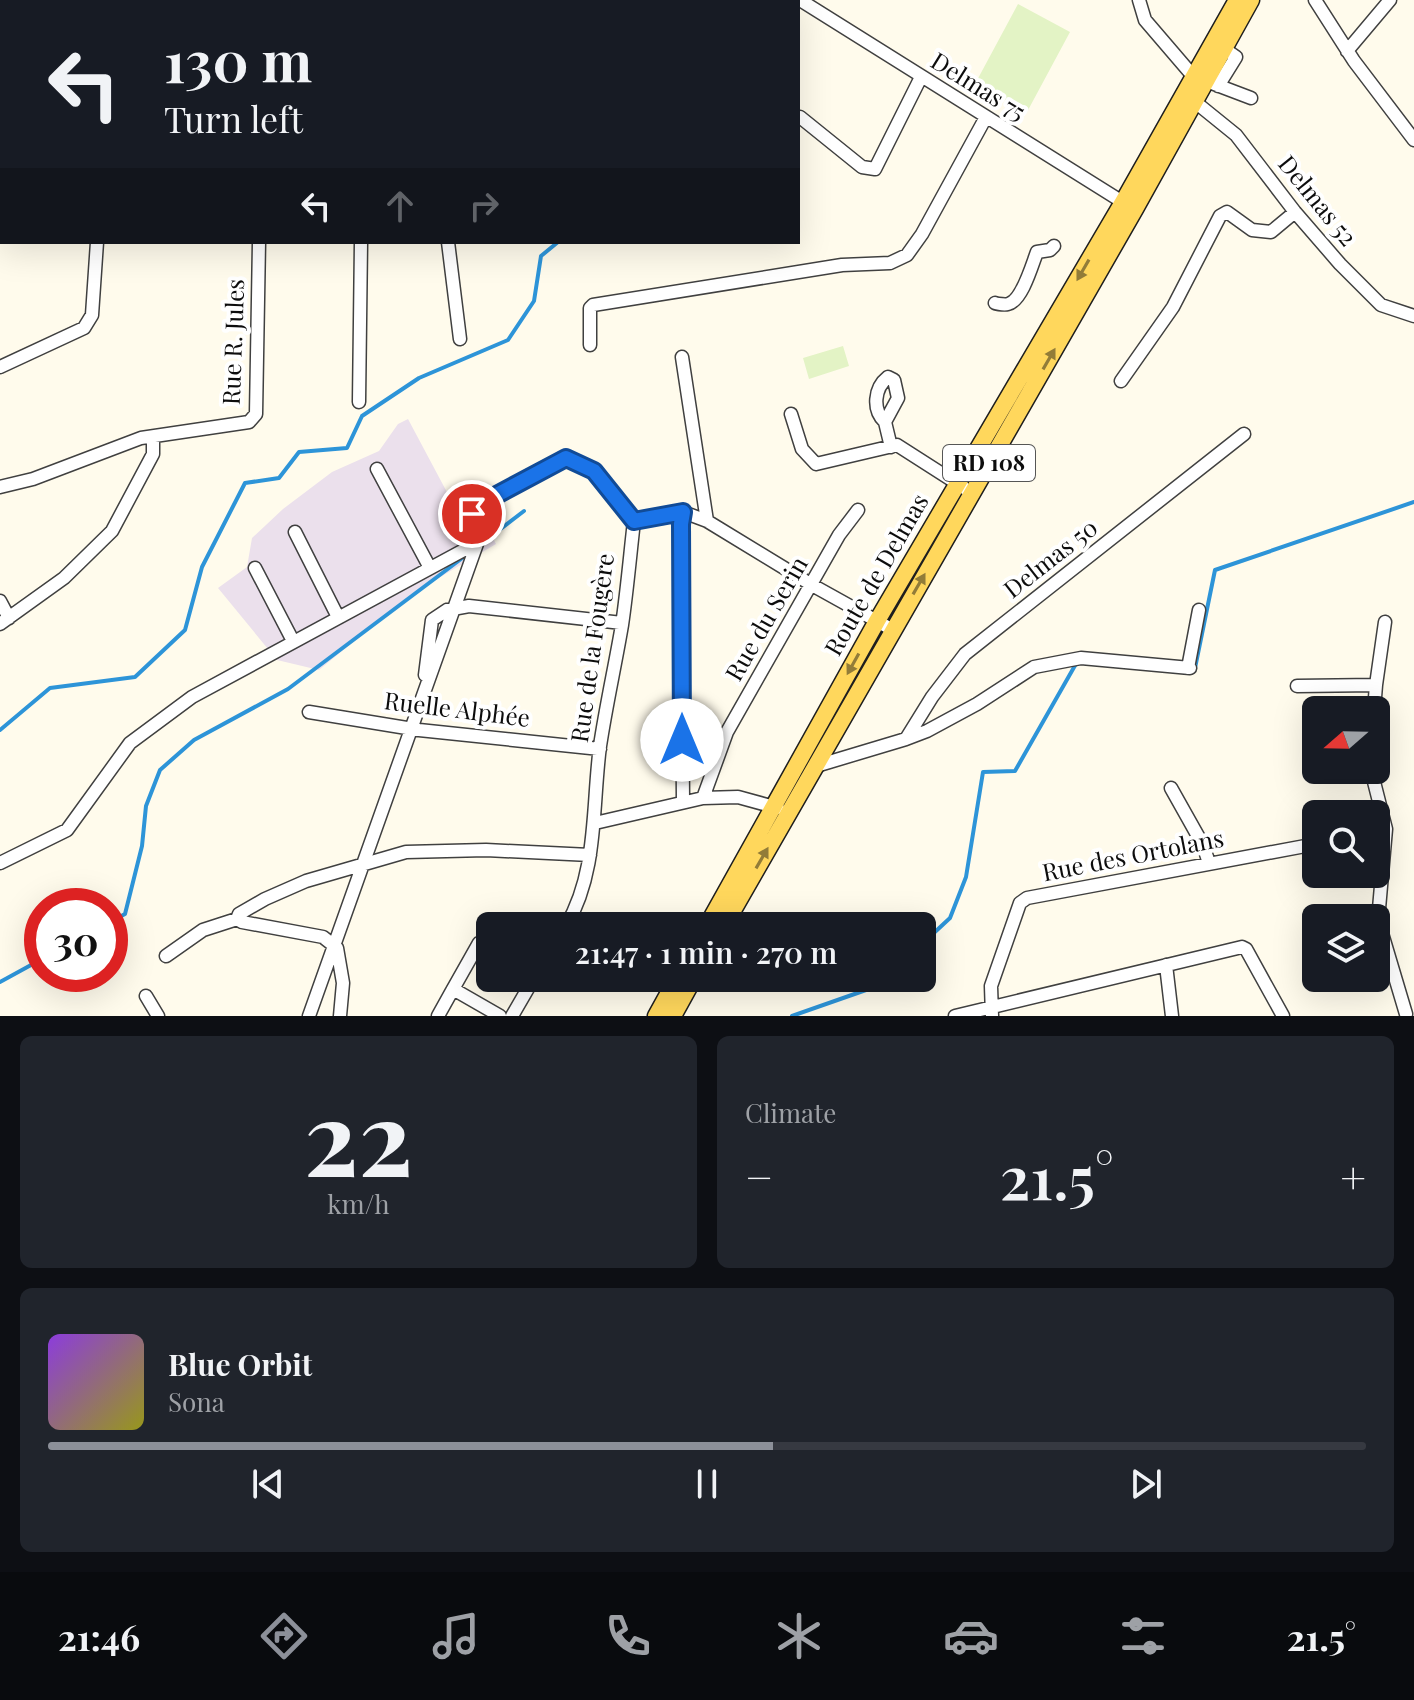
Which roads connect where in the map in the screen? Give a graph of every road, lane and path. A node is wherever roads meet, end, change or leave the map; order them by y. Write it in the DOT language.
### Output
graph roads {
  1 [pos="800,0"];
  2 [pos="1139,0"];
  3 [pos="1237,0"];
  4 [pos="1251,0"];
  5 [pos="1315,0"];
  6 [pos="1390,0"];
  7 [pos="1347,51"];
  8 [pos="921,77"];
  9 [pos="1205,81"];
  10 [pos="1251,98"];
  11 [pos="1194,101"];
  12 [pos="800,117"];
  13 [pos="986,117"];
  14 [pos="1414,140"];
  15 [pos="1129,206"];
  16 [pos="1295,212"];
  17 [pos="97,244"];
  18 [pos="259,244"];
  19 [pos="361,244"];
  20 [pos="448,244"];
  21 [pos="1054,246"];
  22 [pos="995,303"];
  23 [pos="1414,316"];
  24 [pos="460,339"];
  25 [pos="590,345"];
  26 [pos="682,357"];
  27 [pos="0,367"];
  28 [pos="1121,381"];
  29 [pos="359,402"];
  30 [pos="791,414"];
  31 [pos="885,422"];
  32 [pos="1244,434"];
  33 [pos="153,438"];
  34 [pos="891,447"];
  35 [pos="377,469"];
  36 [pos="0,487"];
  37 [pos="965,488"];
  38 [pos="494,496"];
  39 [pos="858,510"];
  40 [pos="683,512"];
  41 [pos="634,521"];
  42 [pos="707,521"];
  43 [pos="295,532"];
  44 [pos="255,568"];
  45 [pos="430,568"];
  46 [pos="812,585"];
  47 [pos="0,601"];
  48 [pos="1199,610"];
  49 [pos="338,617"];
  50 [pos="4,621"];
  51 [pos="877,621"];
  52 [pos="1385,622"];
  53 [pos="622,623"];
  54 [pos="893,630"];
  55 [pos="293,641"];
  56 [pos="1376,685"];
  57 [pos="1297,686"];
  58 [pos="1375,696"];
  59 [pos="309,712"];
  60 [pos="419,730"];
  61 [pos="906,739"];
  62 [pos="600,749"];
  63 [pos="816,766"];
  64 [pos="1171,788"];
  65 [pos="703,798"];
  66 [pos="683,802"];
  67 [pos="782,808"];
  68 [pos="595,823"];
  69 [pos="1302,846"];
  70 [pos="590,855"];
  71 [pos="0,863"];
  72 [pos="1209,863"];
  73 [pos="1379,888"];
  74 [pos="574,912"];
  75 [pos="716,912"];
  76 [pos="731,912"];
  77 [pos="237,919"];
  78 [pos="476,948"];
  79 [pos="166,956"];
  80 [pos="1166,965"];
  81 [pos="453,989"];
  82 [pos="526,992"];
  83 [pos="669,992"];
  84 [pos="686,992"];
  85 [pos="146,996"];
  86 [pos="991,1012"];
  87 [pos="1408,1014"];
  88 [pos="158,1016"];
  89 [pos="309,1016"];
  90 [pos="340,1016"];
  91 [pos="438,1016"];
  92 [pos="500,1016"];
  93 [pos="512,1016"];
  94 [pos="656,1016"];
  95 [pos="673,1016"];
  96 [pos="955,1016"];
  97 [pos="1172,1016"];
  98 [pos="1283,1016"];
  1 -- 8 [label="street, Delmas 75"];
  2 -- 9 [label="street"];
  3 -- 9 [label="main road, Route de Delmas / RD 108"];
  4 -- 9 [label="main road, Route de Delmas / RD 108"];
  5 -- 7 [label="street"];
  6 -- 7 [label="street"];
  7 -- 14 [label="street"];
  8 -- 12 [label="street"];
  8 -- 13 [label="street, Delmas 75"];
  9 -- 10 [label="street"];
  9 -- 11 [label="main road, Route de Delmas / RD 108"];
  9 -- 15 [label="main road, Route de Delmas / RD 108"];
  11 -- 15 [label="main road, Route de Delmas / RD 108"];
  11 -- 16 [label="street, Delmas 52"];
  13 -- 15 [label="street, Delmas 75"];
  13 -- 25 [label="street"];
  15 -- 37 [label="main road, Route de Delmas / RD 108"];
  16 -- 23 [label="street, Delmas 52"];
  16 -- 28 [label="street"];
  17 -- 27 [label="street"];
  18 -- 33 [label="street, Rue R. Jules"];
  19 -- 29 [label="street"];
  20 -- 24 [label="street"];
  21 -- 22 [label="street"];
  26 -- 42 [label="street"];
  30 -- 34 [label="street"];
  31 -- 34 [label="street"];
  32 -- 61 [label="street, Delmas 50"];
  33 -- 36 [label="street, Rue R. Jules"];
  33 -- 50 [label="street"];
  34 -- 37 [label="street"];
  35 -- 45 [label="street"];
  37 -- 51 [label="main road, Route de Delmas / RD 108"];
  54 -- 37 [label="main road, Route de Delmas / RD 108, one-way"];
  38 -- 41 [label="street"];
  38 -- 45 [label="street"];
  38 -- 89 [label="street"];
  39 -- 46 [label="street, Rue du Serin"];
  40 -- 41 [label="street"];
  40 -- 42 [label="street"];
  40 -- 66 [label="street"];
  41 -- 53 [label="street, Rue de la Fougère"];
  42 -- 46 [label="street"];
  43 -- 49 [label="street"];
  44 -- 55 [label="street"];
  45 -- 49 [label="street"];
  46 -- 51 [label="street"];
  46 -- 65 [label="street, Rue du Serin"];
  47 -- 50 [label="street"];
  48 -- 61 [label="street"];
  49 -- 55 [label="street"];
  51 -- 54 [label="street"];
  51 -- 67 [label="main road, Route de Delmas / RD 108, one-way"];
  52 -- 56 [label="street"];
  53 -- 60 [label="street"];
  53 -- 62 [label="street, Rue de la Fougère"];
  54 -- 63 [label="main road, Route de Delmas / RD 108"];
  55 -- 71 [label="street"];
  56 -- 57 [label="street"];
  56 -- 58 [label="street"];
  59 -- 60 [label="street, Ruelle Alphée"];
  60 -- 62 [label="street, Ruelle Alphée"];
  61 -- 63 [label="street"];
  62 -- 68 [label="street, Rue de la Fougère"];
  63 -- 67 [label="main road, Route de Delmas / RD 108"];
  64 -- 72 [label="street"];
  65 -- 66 [label="street"];
  65 -- 67 [label="street"];
  66 -- 68 [label="street"];
  67 -- 75 [label="main road, Route de Delmas / RD 108"];
  76 -- 67 [label="main road, Route de Delmas / RD 108, one-way"];
  68 -- 70 [label="street, Rue de la Fougère"];
  69 -- 72 [label="street, Rue des Ortolans"];
  70 -- 74 [label="street, Rue de la Fougère"];
  70 -- 77 [label="street"];
  72 -- 86 [label="street, Rue des Ortolans"];
  73 -- 87 [label="street"];
  77 -- 79 [label="street"];
  77 -- 90 [label="street"];
  78 -- 81 [label="street"];
  80 -- 86 [label="street"];
  80 -- 97 [label="street"];
  80 -- 98 [label="street"];
  81 -- 91 [label="street"];
  81 -- 92 [label="street"];
  82 -- 93 [label="street"];
  83 -- 94 [label="main road"];
  84 -- 95 [label="main road"];
  85 -- 88 [label="street"];
  86 -- 96 [label="street"];
}
